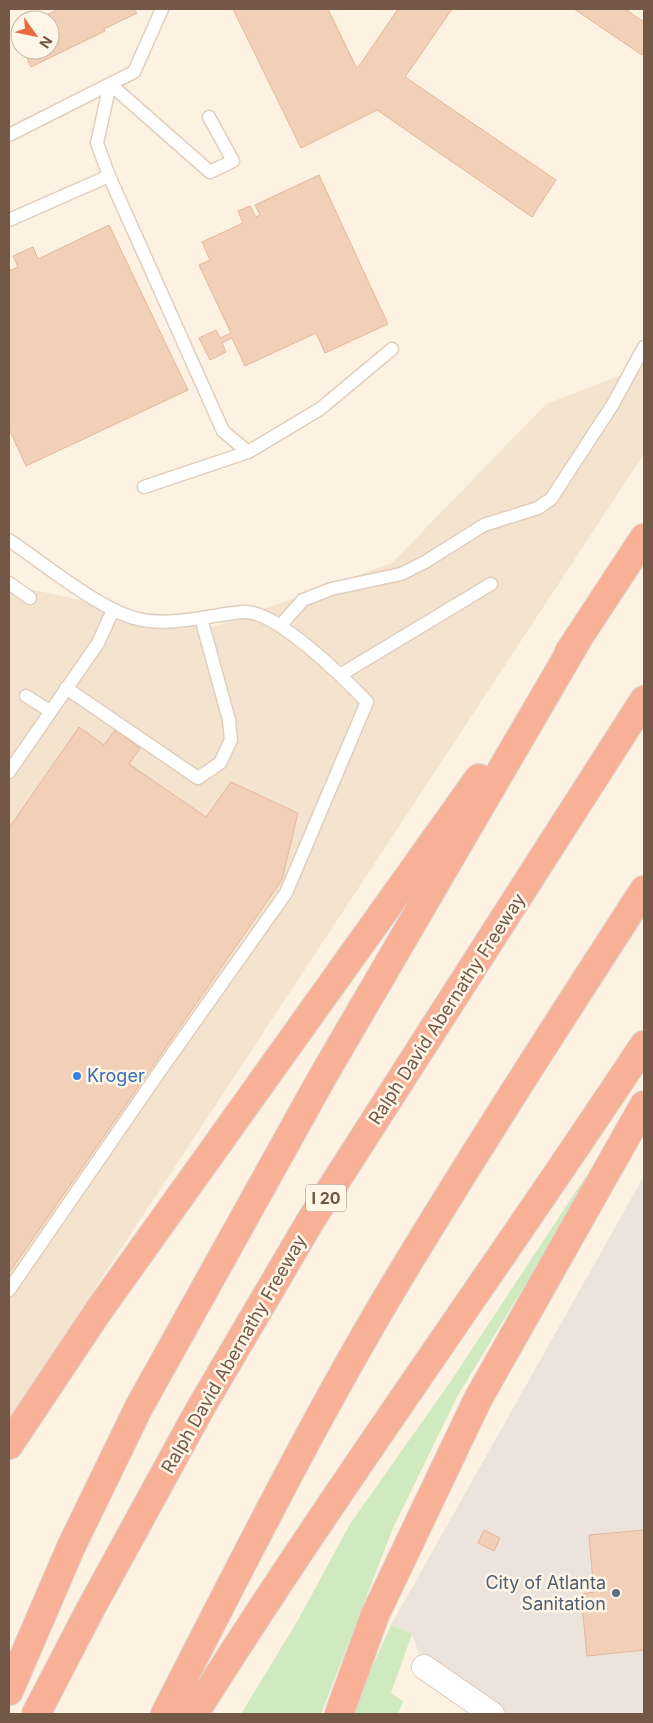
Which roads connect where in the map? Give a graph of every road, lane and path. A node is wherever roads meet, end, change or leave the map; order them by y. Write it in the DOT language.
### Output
graph roads {
  1 [pos="162,9"];
  2 [pos="110,84"];
  3 [pos="209,117"];
  4 [pos="9,135"];
  5 [pos="109,176"];
  6 [pos="9,220"];
  7 [pos="644,347"];
  8 [pos="392,349"];
  9 [pos="248,452"];
  10 [pos="144,487"];
  11 [pos="644,538"];
  12 [pos="9,540"];
  13 [pos="9,583"];
  14 [pos="491,584"];
  15 [pos="30,598"];
  16 [pos="113,610"];
  17 [pos="201,618"];
  18 [pos="280,626"];
  19 [pos="579,637"];
  20 [pos="340,675"];
  21 [pos="66,688"];
  22 [pos="26,696"];
  23 [pos="644,700"];
  24 [pos="50,711"];
  25 [pos="9,770"];
  26 [pos="644,890"];
  27 [pos="644,1045"];
  28 [pos="644,1105"];
  29 [pos="9,1290"];
  30 [pos="9,1445"];
  31 [pos="424,1667"];
  32 [pos="9,1691"];
  33 [pos="36,1714"];
  34 [pos="165,1714"];
  35 [pos="194,1714"];
  36 [pos="339,1714"];
  37 [pos="492,1714"];
  1 -- 2 [label="lane"];
  2 -- 3 [label="lane"];
  2 -- 4 [label="lane"];
  2 -- 5 [label="lane"];
  5 -- 6 [label="lane"];
  5 -- 9 [label="lane"];
  7 -- 18 [label="lane"];
  8 -- 9 [label="lane"];
  9 -- 10 [label="lane"];
  11 -- 19 [label="highway"];
  12 -- 16 [label="lane"];
  13 -- 15 [label="lane"];
  14 -- 20 [label="lane"];
  16 -- 17 [label="lane"];
  16 -- 21 [label="lane"];
  17 -- 18 [label="lane"];
  17 -- 21 [label="lane"];
  18 -- 20 [label="lane"];
  19 -- 30 [label="highway"];
  19 -- 32 [label="highway"];
  20 -- 29 [label="lane"];
  21 -- 24 [label="lane"];
  22 -- 24 [label="lane"];
  23 -- 33 [label="highway, Ralph David Abernathy Freeway / I 20"];
  24 -- 25 [label="lane"];
  26 -- 34 [label="highway"];
  27 -- 35 [label="highway"];
  28 -- 36 [label="highway"];
  31 -- 37 [label="street"];
}
